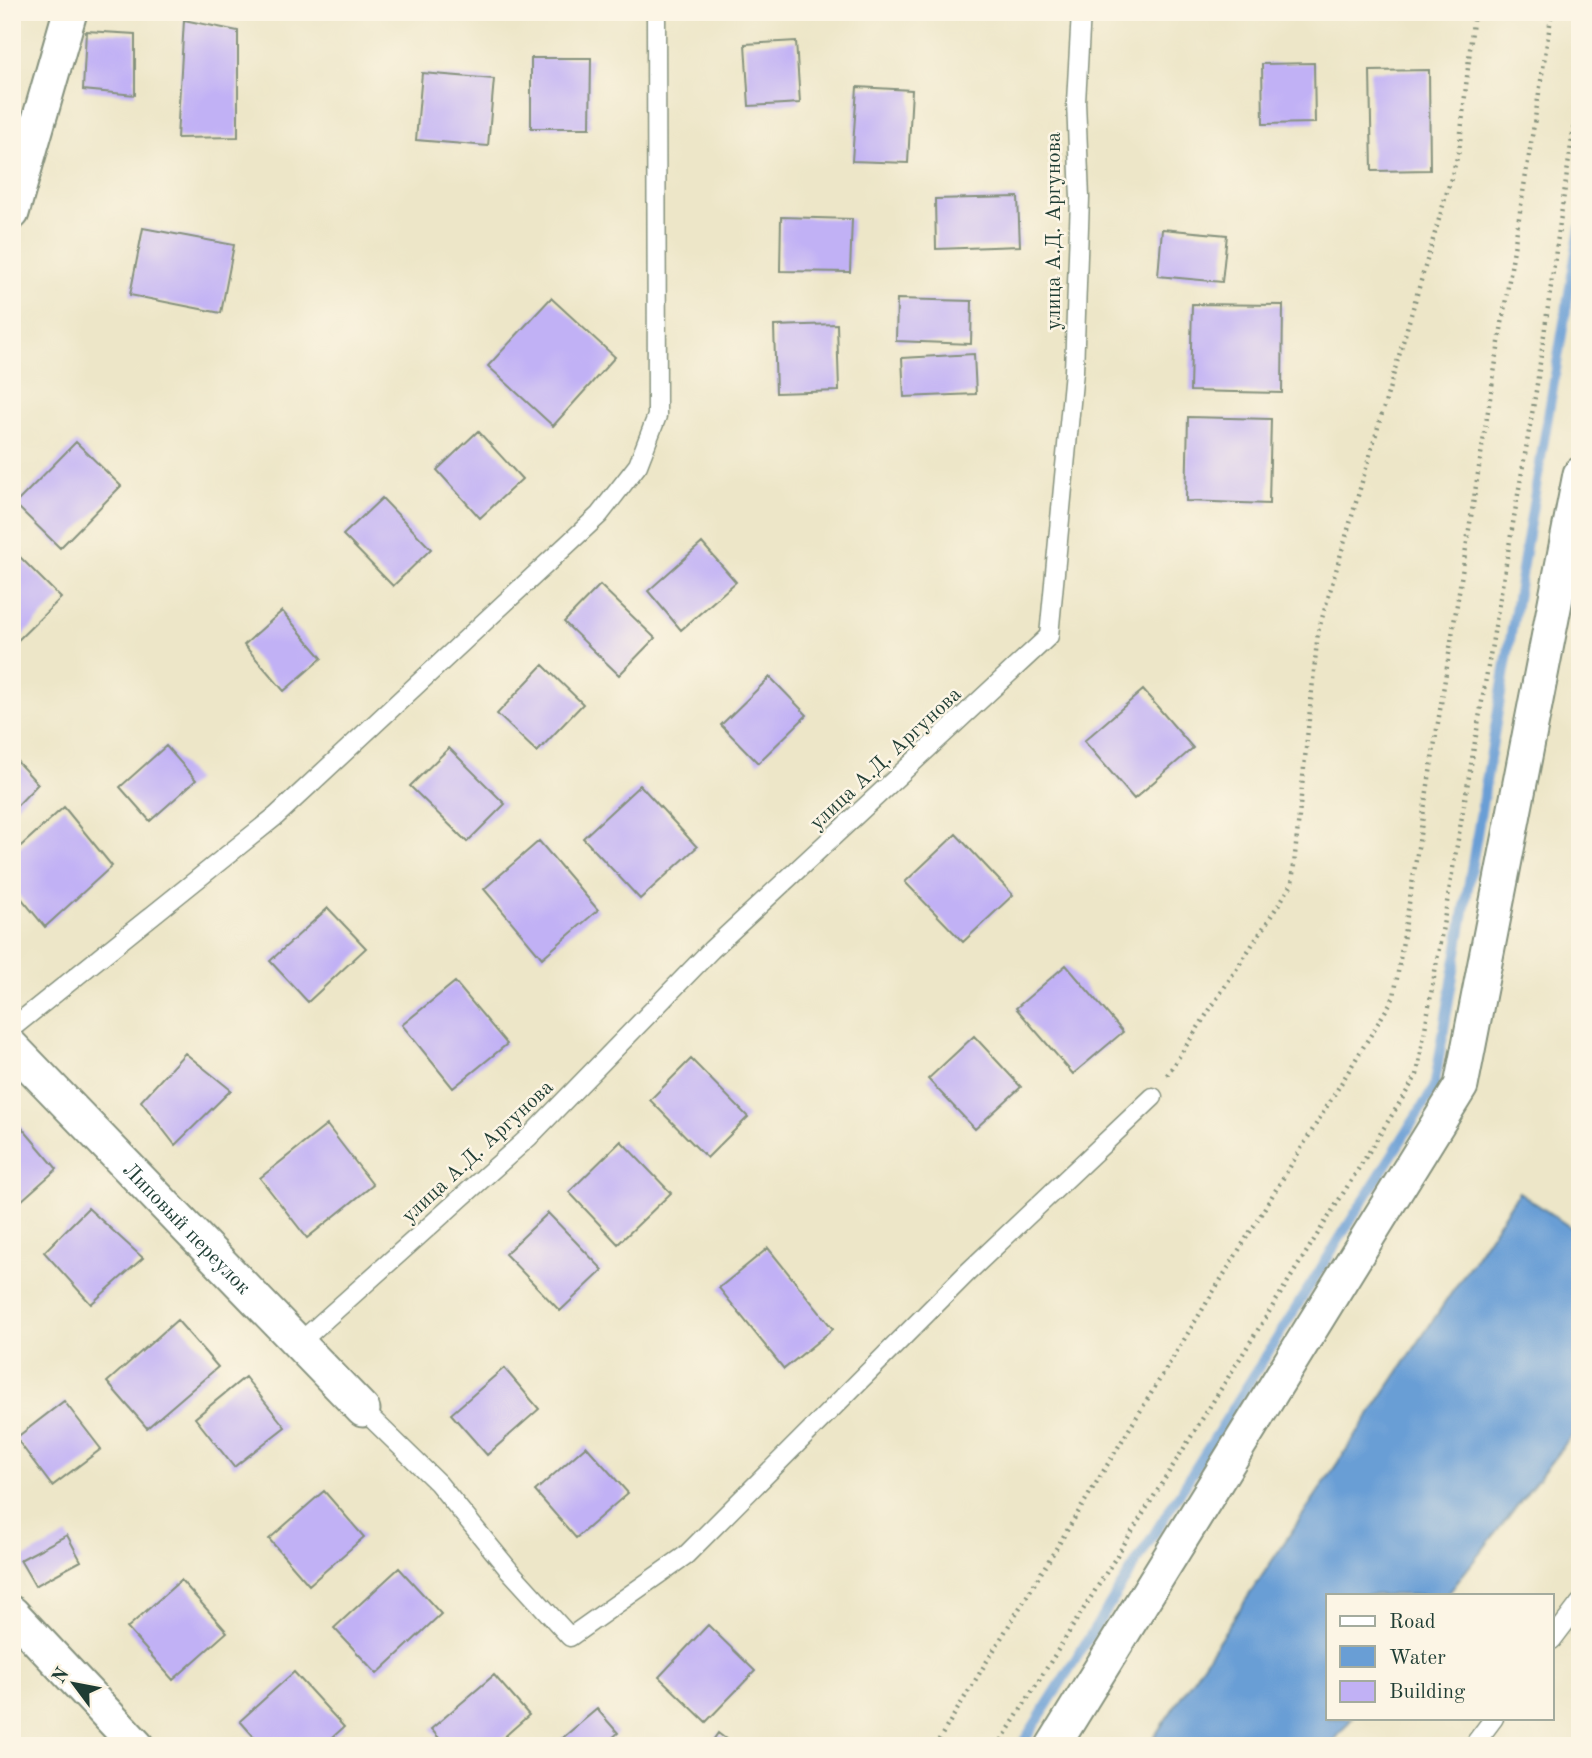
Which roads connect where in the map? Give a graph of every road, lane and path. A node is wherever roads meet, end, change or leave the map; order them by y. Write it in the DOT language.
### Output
graph roads {
  1 [pos="70,12"];
  2 [pos="656,12"];
  3 [pos="1081,12"];
  4 [pos="1474,12"];
  5 [pos="1552,12"];
  6 [pos="1580,82"];
  7 [pos="12,213"];
  8 [pos="1580,474"];
  9 [pos="12,1028"];
  10 [pos="12,1047"];
  11 [pos="1153,1097"];
  12 [pos="299,1343"];
  13 [pos="363,1409"];
  14 [pos="1580,1602"];
  15 [pos="12,1613"];
  16 [pos="1554,1637"];
  17 [pos="1493,1720"];
  18 [pos="136,1746"];
  19 [pos="935,1746"];
  20 [pos="998,1746"];
  21 [pos="1054,1746"];
  22 [pos="1474,1746"];
  1 -- 7 [label="street"];
  2 -- 9 [label="lane"];
  3 -- 12 [label="lane, улица А.Д. Аргунова"];
  4 -- 11 [label="path"];
  5 -- 19 [label="path"];
  6 -- 20 [label="path"];
  8 -- 21 [label="street"];
  10 -- 12 [label="street, Липовый переулок"];
  11 -- 13 [label="lane"];
  12 -- 13 [label="street, Липовый переулок"];
  14 -- 16 [label="lane"];
  15 -- 18 [label="street"];
  17 -- 22 [label="lane"];
}
